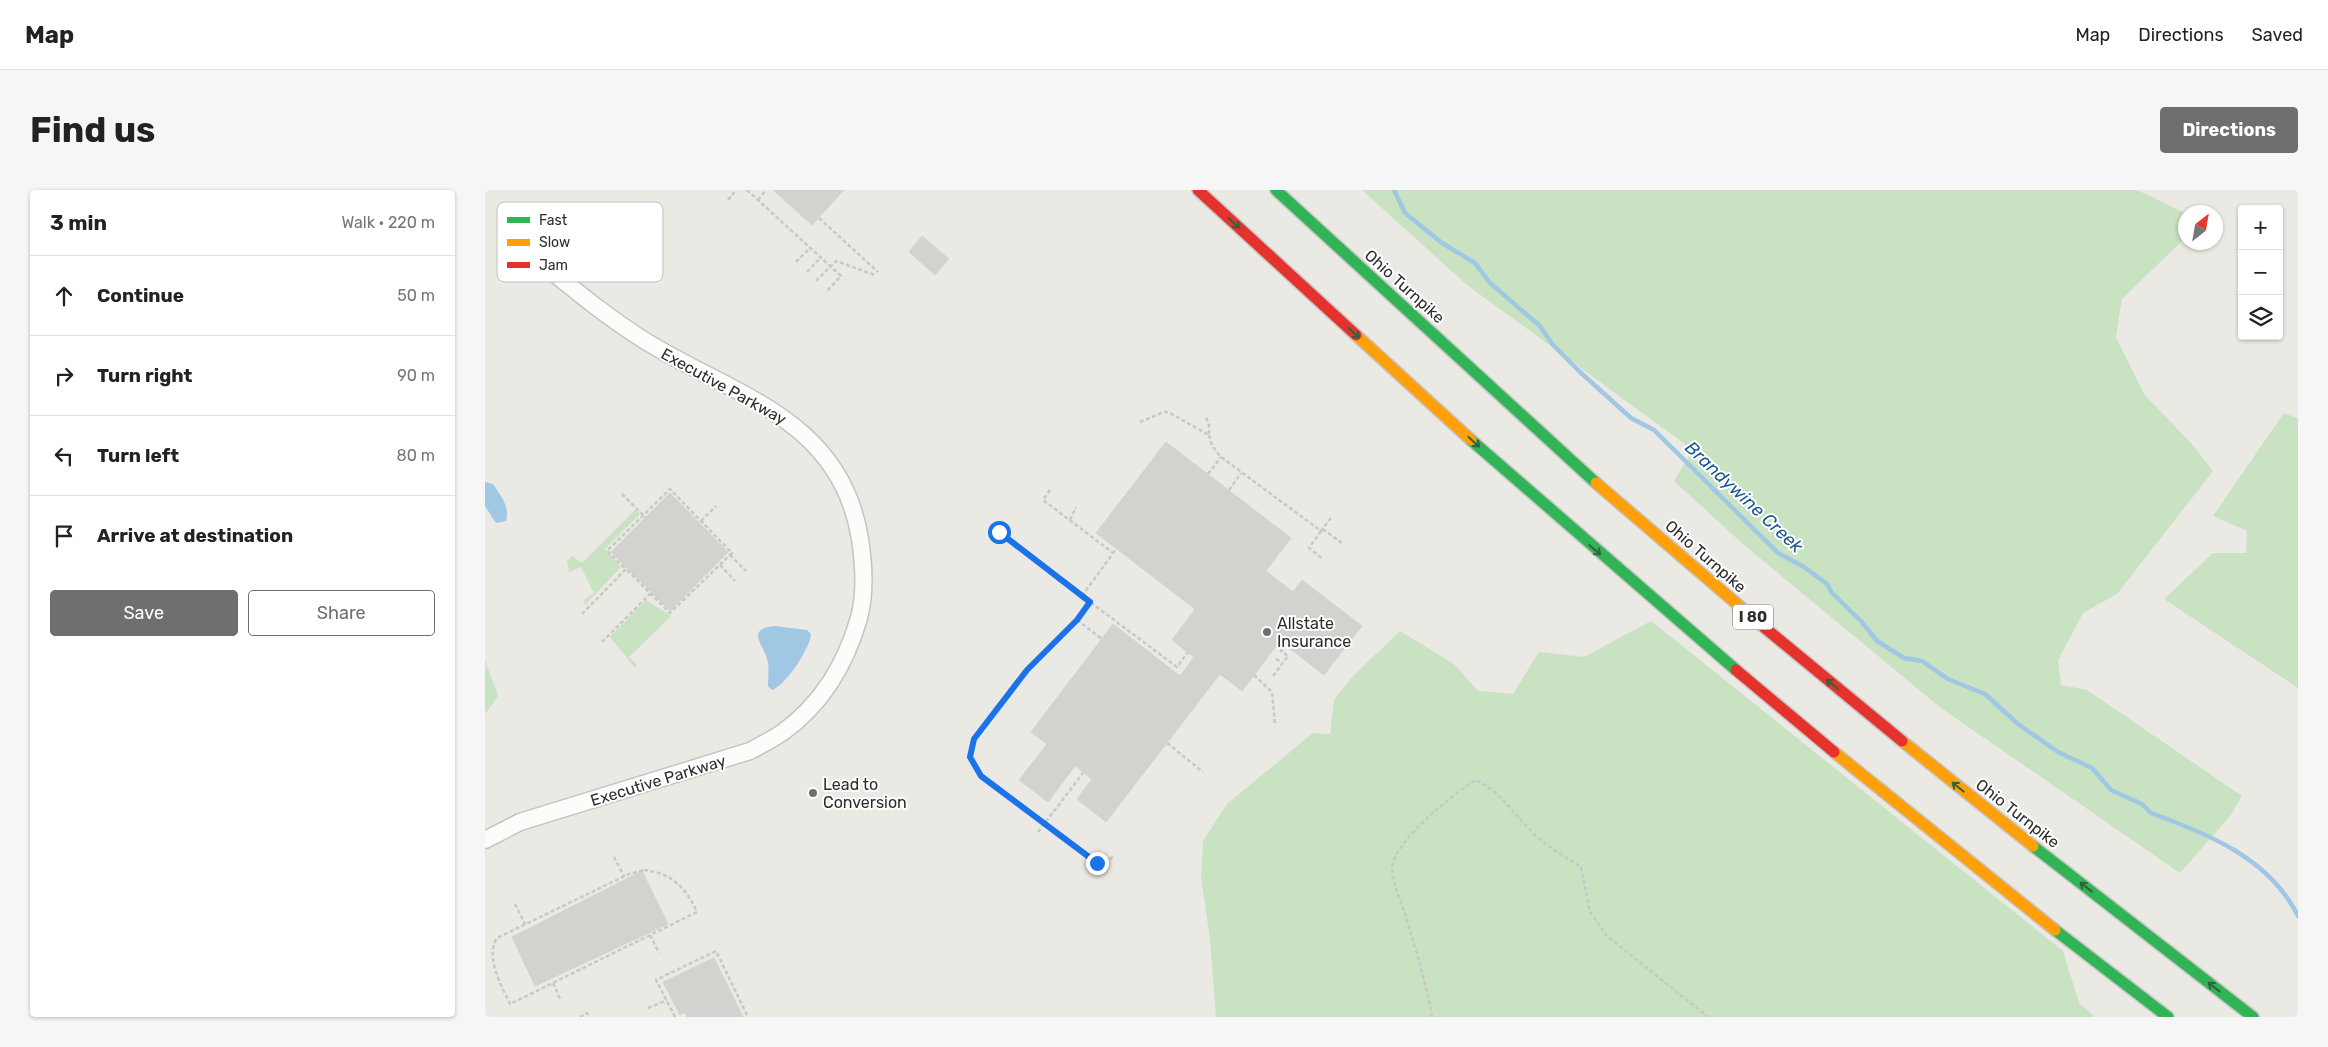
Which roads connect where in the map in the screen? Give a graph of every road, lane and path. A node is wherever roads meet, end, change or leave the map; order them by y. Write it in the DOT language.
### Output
graph roads {
  1 [pos="736,190"];
  2 [pos="747,190"];
  3 [pos="766,190"];
  4 [pos="1198,190"];
  5 [pos="1276,190"];
  6 [pos="727,200"];
  7 [pos="758,200"];
  8 [pos="819,218"];
  9 [pos="810,248"];
  10 [pos="821,257"];
  11 [pos="796,262"];
  12 [pos="830,266"];
  13 [pos="807,272"];
  14 [pos="817,281"];
  15 [pos="564,282"];
  16 [pos="827,291"];
  17 [pos="1206,417"];
  18 [pos="1140,422"];
  19 [pos="1209,434"];
  20 [pos="1221,456"];
  21 [pos="1241,473"];
  22 [pos="1208,474"];
  23 [pos="1050,490"];
  24 [pos="1229,490"];
  25 [pos="622,494"];
  26 [pos="716,506"];
  27 [pos="1076,507"];
  28 [pos="644,516"];
  29 [pos="1331,518"];
  30 [pos="1070,520"];
  31 [pos="701,521"];
  32 [pos="991,527"];
  33 [pos="1322,530"];
  34 [pos="1343,544"];
  35 [pos="1116,549"];
  36 [pos="1113,553"];
  37 [pos="730,555"];
  38 [pos="1323,558"];
  39 [pos="720,565"];
  40 [pos="626,570"];
  41 [pos="746,571"];
  42 [pos="735,582"];
  43 [pos="651,594"];
  44 [pos="1082,596"];
  45 [pos="1090,602"];
  46 [pos="582,614"];
  47 [pos="1077,620"];
  48 [pos="1101,639"];
  49 [pos="602,642"];
  50 [pos="1285,645"];
  51 [pos="1188,652"];
  52 [pos="1277,659"];
  53 [pos="1283,663"];
  54 [pos="1254,675"];
  55 [pos="1273,676"];
  56 [pos="1275,724"];
  57 [pos="1167,743"];
  58 [pos="1203,772"];
  59 [pos="1083,773"];
  60 [pos="1044,824"];
  61 [pos="1038,832"];
  62 [pos="485,840"];
  63 [pos="614,857"];
  64 [pos="1113,857"];
  65 [pos="624,876"];
  66 [pos="574,900"];
  67 [pos="515,904"];
  68 [pos="576,904"];
  69 [pos="525,924"];
  70 [pos="650,935"];
  71 [pos="659,953"];
  72 [pos="553,983"];
  73 [pos="667,1000"];
  74 [pos="561,1001"];
  75 [pos="648,1008"];
  76 [pos="580,1017"];
  77 [pos="589,1017"];
  78 [pos="675,1017"];
  79 [pos="749,1017"];
  80 [pos="1432,1017"];
  81 [pos="1708,1017"];
  82 [pos="2168,1017"];
  83 [pos="2253,1017"];
  1 -- 6 [label="path"];
  2 -- 7 [label="path"];
  3 -- 7 [label="path"];
  4 -- 82 [label="highway, one-way"];
  83 -- 5 [label="highway, Ohio Turnpike / I 80, one-way"];
  7 -- 9 [label="path"];
  8 -- 12 [label="path"];
  9 -- 10 [label="path"];
  9 -- 11 [label="path"];
  10 -- 12 [label="path"];
  10 -- 13 [label="path"];
  12 -- 14 [label="path"];
  12 -- 16 [label="path"];
  15 -- 62 [label="street, Executive Parkway"];
  17 -- 19 [label="path"];
  18 -- 19 [label="path"];
  19 -- 20 [label="path"];
  20 -- 21 [label="path"];
  20 -- 22 [label="path"];
  21 -- 24 [label="path"];
  21 -- 33 [label="path"];
  23 -- 30 [label="path"];
  25 -- 28 [label="path"];
  26 -- 31 [label="path"];
  27 -- 30 [label="path"];
  28 -- 31 [label="path"];
  28 -- 40 [label="path"];
  29 -- 33 [label="path"];
  30 -- 36 [label="path"];
  31 -- 37 [label="path"];
  32 -- 44 [label="path"];
  33 -- 34 [label="path"];
  33 -- 38 [label="path"];
  35 -- 36 [label="path"];
  36 -- 44 [label="path"];
  37 -- 39 [label="path"];
  37 -- 41 [label="path"];
  39 -- 42 [label="path"];
  39 -- 43 [label="path"];
  40 -- 43 [label="path"];
  40 -- 46 [label="path"];
  43 -- 49 [label="path"];
  44 -- 45 [label="path"];
  45 -- 47 [label="path"];
  45 -- 51 [label="path"];
  47 -- 48 [label="path"];
  47 -- 60 [label="path"];
  50 -- 53 [label="path"];
  52 -- 53 [label="path"];
  53 -- 55 [label="path"];
  54 -- 56 [label="path"];
  57 -- 58 [label="path"];
  59 -- 60 [label="path"];
  60 -- 61 [label="path"];
  60 -- 64 [label="path"];
  63 -- 65 [label="path"];
  65 -- 66 [label="path"];
  65 -- 70 [label="path"];
  66 -- 68 [label="path"];
  66 -- 69 [label="path"];
  67 -- 69 [label="path"];
  69 -- 72 [label="path"];
  70 -- 71 [label="path"];
  70 -- 72 [label="path"];
  72 -- 74 [label="path"];
  73 -- 75 [label="path"];
  73 -- 78 [label="path"];
  73 -- 79 [label="path"];
  76 -- 77 [label="path"];
  80 -- 81 [label="path"];
}
